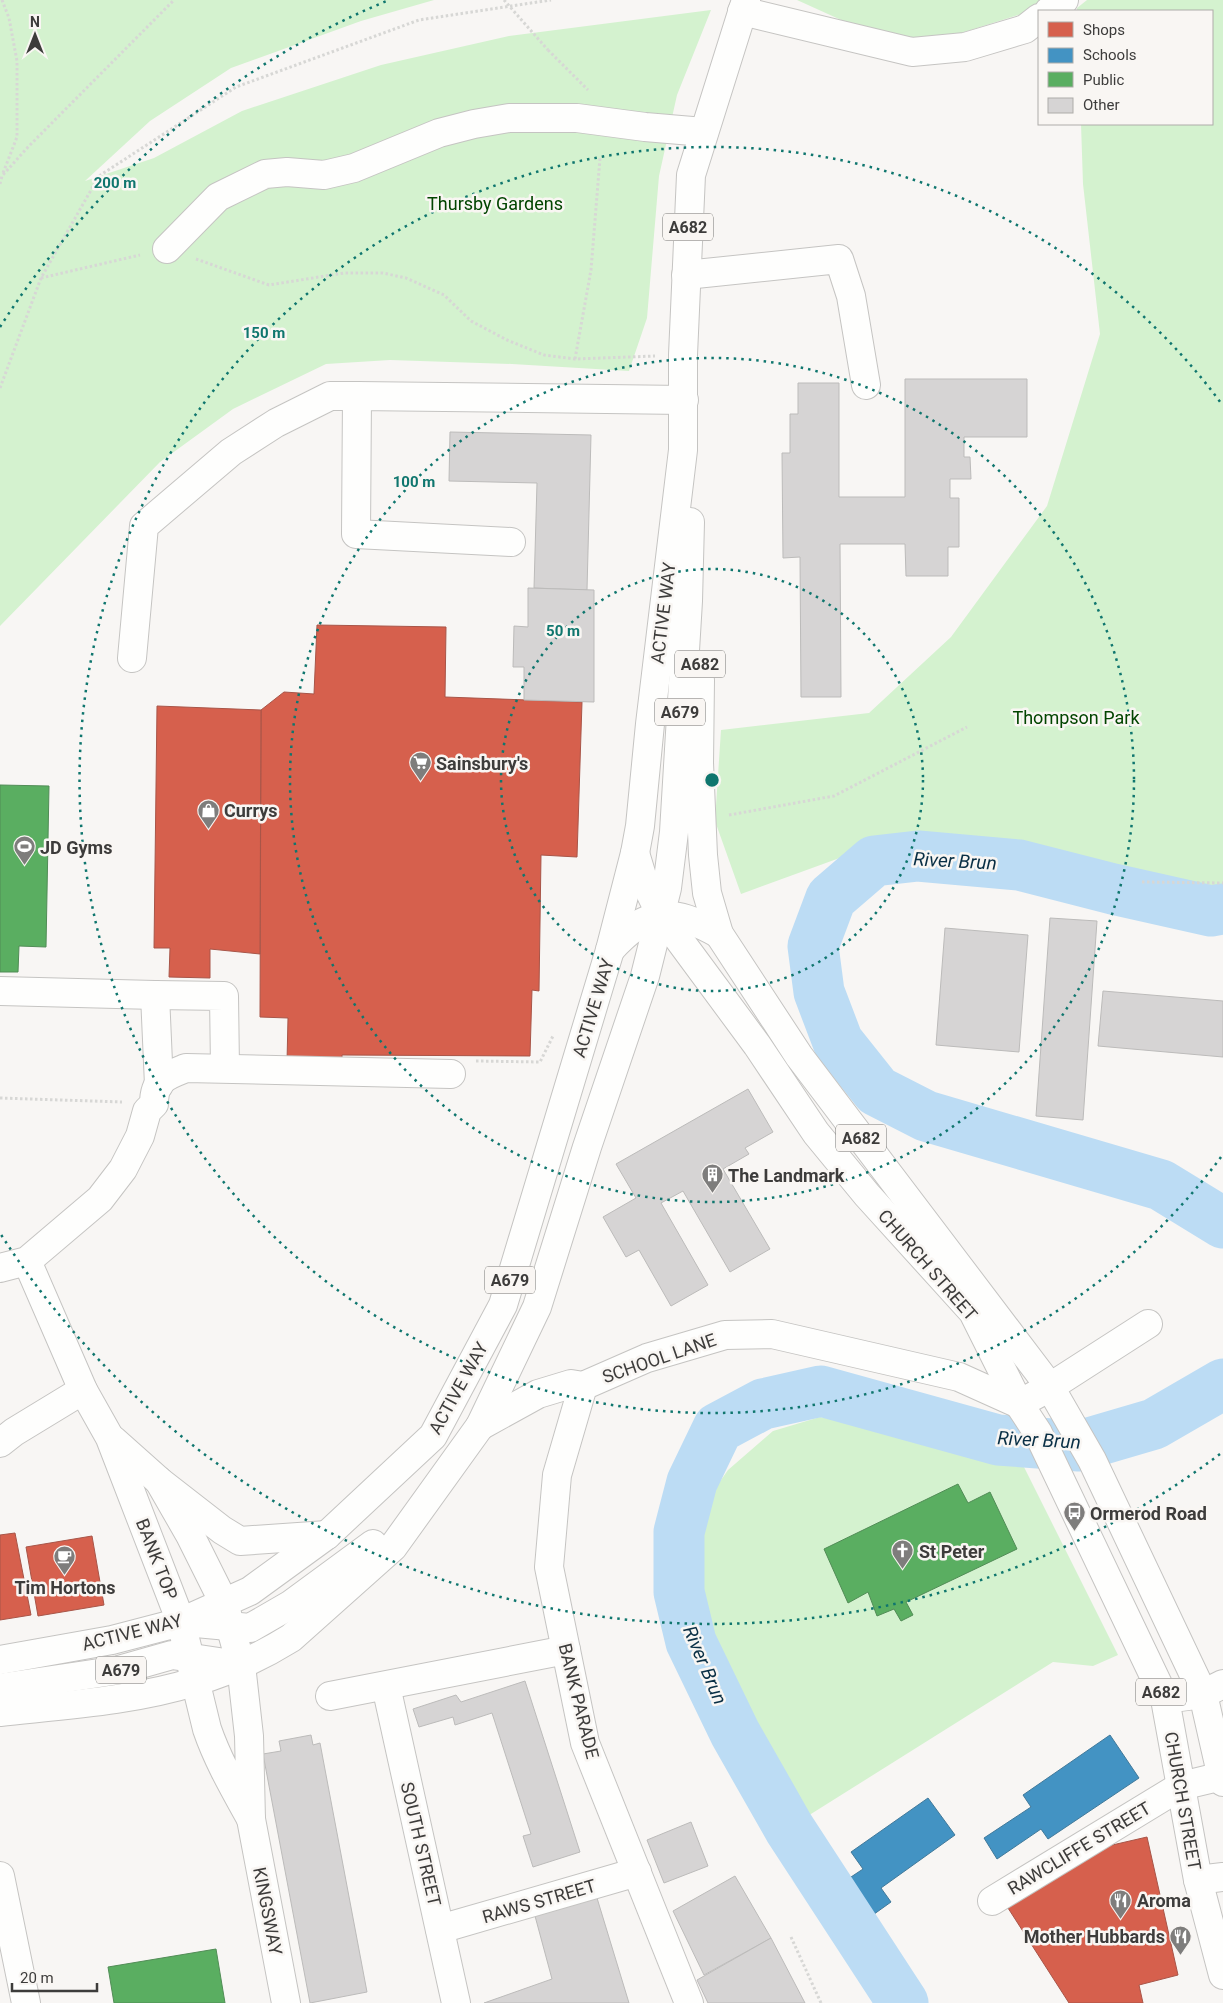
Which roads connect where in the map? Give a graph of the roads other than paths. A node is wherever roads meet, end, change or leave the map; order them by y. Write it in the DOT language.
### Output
graph roads {
  1 [pos="1064,0"];
  2 [pos="744,6"];
  3 [pos="1050,10"];
  4 [pos="1038,19"];
  5 [pos="704,132"];
  6 [pos="167,249"];
  7 [pos="686,275"];
  8 [pos="866,385"];
  9 [pos="357,396"];
  10 [pos="684,400"];
  11 [pos="683,450"];
  12 [pos="691,508"];
  13 [pos="511,542"];
  14 [pos="132,658"];
  15 [pos="701,820"];
  16 [pos="635,853"];
  17 [pos="661,915"];
  18 [pos="719,934"];
  19 [pos="610,950"];
  20 [pos="0,991"];
  21 [pos="155,995"];
  22 [pos="225,1068"];
  23 [pos="451,1074"];
  24 [pos="158,1085"];
  25 [pos="27,1261"];
  26 [pos="0,1268"];
  27 [pos="1148,1324"];
  28 [pos="583,1386"];
  29 [pos="1050,1387"];
  30 [pos="83,1390"];
  31 [pos="1020,1404"];
  32 [pos="480,1426"];
  33 [pos="110,1438"];
  34 [pos="0,1443"];
  35 [pos="159,1481"];
  36 [pos="419,1510"];
  37 [pos="327,1535"];
  38 [pos="227,1614"];
  39 [pos="180,1622"];
  40 [pos="566,1650"];
  41 [pos="0,1660"];
  42 [pos="241,1665"];
  43 [pos="193,1670"];
  44 [pos="386,1686"];
  45 [pos="0,1688"];
  46 [pos="1213,1689"];
  47 [pos="330,1696"];
  48 [pos="1165,1699"];
  49 [pos="0,1712"];
  50 [pos="1222,1779"];
  51 [pos="1181,1786"];
  52 [pos="251,1820"];
  53 [pos="637,1872"];
  54 [pos="0,1876"];
  55 [pos="1211,1879"];
  56 [pos="992,1901"];
  57 [pos="440,1929"];
  58 [pos="1223,1975"];
  59 [pos="26,2003"];
  60 [pos="286,2003"];
  61 [pos="456,2003"];
  62 [pos="689,2003"];
  1 -- 3 [label="main road"];
  2 -- 4 [label="main road"];
  2 -- 5 [label="main road, A682"];
  5 -- 6 [label="main road"];
  5 -- 7 [label="main road, A682"];
  7 -- 8 [label="main road"];
  7 -- 10 [label="main road, A682"];
  9 -- 10 [label="main road"];
  9 -- 13 [label="main road"];
  9 -- 14 [label="main road"];
  10 -- 11 [label="main road, A682"];
  11 -- 12 [label="main road, ACTIVE WAY / A679"];
  11 -- 16 [label="main road, ACTIVE WAY / A679"];
  12 -- 15 [label="main road, ACTIVE WAY / A682"];
  12 -- 17 [label="main road, ACTIVE WAY / A679"];
  15 -- 18 [label="main road, CHURCH STREET / A682"];
  16 -- 17 [label="main road, CHURCH STREET / A682"];
  16 -- 19 [label="main road, ACTIVE WAY / A679"];
  17 -- 18 [label="main road, ACTIVE WAY"];
  17 -- 19 [label="main road, ACTIVE WAY"];
  17 -- 31 [label="main road, CHURCH STREET / A682"];
  17 -- 32 [label="main road, ACTIVE WAY / A679"];
  18 -- 29 [label="main road, CHURCH STREET / A682"];
  19 -- 37 [label="main road, ACTIVE WAY / A679"];
  20 -- 21 [label="main road"];
  21 -- 22 [label="main road"];
  21 -- 24 [label="main road"];
  22 -- 23 [label="main road"];
  22 -- 24 [label="main road"];
  24 -- 25 [label="main road"];
  25 -- 26 [label="main road"];
  25 -- 30 [label="main road, BANK TOP"];
  27 -- 29 [label="main road"];
  28 -- 31 [label="main road, SCHOOL LANE"];
  28 -- 32 [label="main road, SCHOOL LANE"];
  28 -- 40 [label="main road, BANK PARADE"];
  29 -- 31 [label="main road"];
  29 -- 46 [label="main road, CHURCH STREET / A682"];
  30 -- 33 [label="main road, BANK TOP"];
  30 -- 34 [label="main road"];
  31 -- 48 [label="main road, CHURCH STREET / A682"];
  32 -- 36 [label="main road, ACTIVE WAY / A679"];
  33 -- 35 [label="main road, BANK TOP"];
  33 -- 39 [label="main road, BANK TOP"];
  35 -- 37 [label="main road, BANK TOP"];
  35 -- 38 [label="main road, BANK TOP"];
  36 -- 38 [label="main road, A679"];
  36 -- 42 [label="main road, ACTIVE WAY / A679"];
  37 -- 38 [label="main road, ACTIVE WAY / A679"];
  38 -- 39 [label="main road, A679"];
  38 -- 42 [label="main road, BANK TOP"];
  39 -- 41 [label="main road, ACTIVE WAY / A679"];
  39 -- 43 [label="main road, BANK TOP"];
  40 -- 44 [label="main road"];
  40 -- 53 [label="main road, BANK PARADE"];
  42 -- 43 [label="main road, ACTIVE WAY / A679"];
  42 -- 52 [label="main road, KINGSWAY"];
  43 -- 45 [label="main road, ACTIVE WAY / A679"];
  43 -- 49 [label="main road, ACTIVE WAY / A679"];
  43 -- 52 [label="main road, KINGSWAY"];
  44 -- 47 [label="main road"];
  44 -- 57 [label="main road, SOUTH STREET"];
  46 -- 48 [label="main road"];
  46 -- 50 [label="main road, CHURCH STREET / A682"];
  48 -- 51 [label="main road, CHURCH STREET / A682"];
  50 -- 51 [label="main road, RAWCLIFFE STREET"];
  51 -- 55 [label="main road, CHURCH STREET / A682"];
  51 -- 56 [label="main road, RAWCLIFFE STREET"];
  52 -- 60 [label="main road, KINGSWAY"];
  53 -- 57 [label="main road, RAWS STREET"];
  53 -- 62 [label="main road, BANK PARADE"];
  54 -- 59 [label="main road"];
  55 -- 58 [label="main road, CHURCH STREET / A682"];
  57 -- 61 [label="main road, SOUTH STREET"];
}
